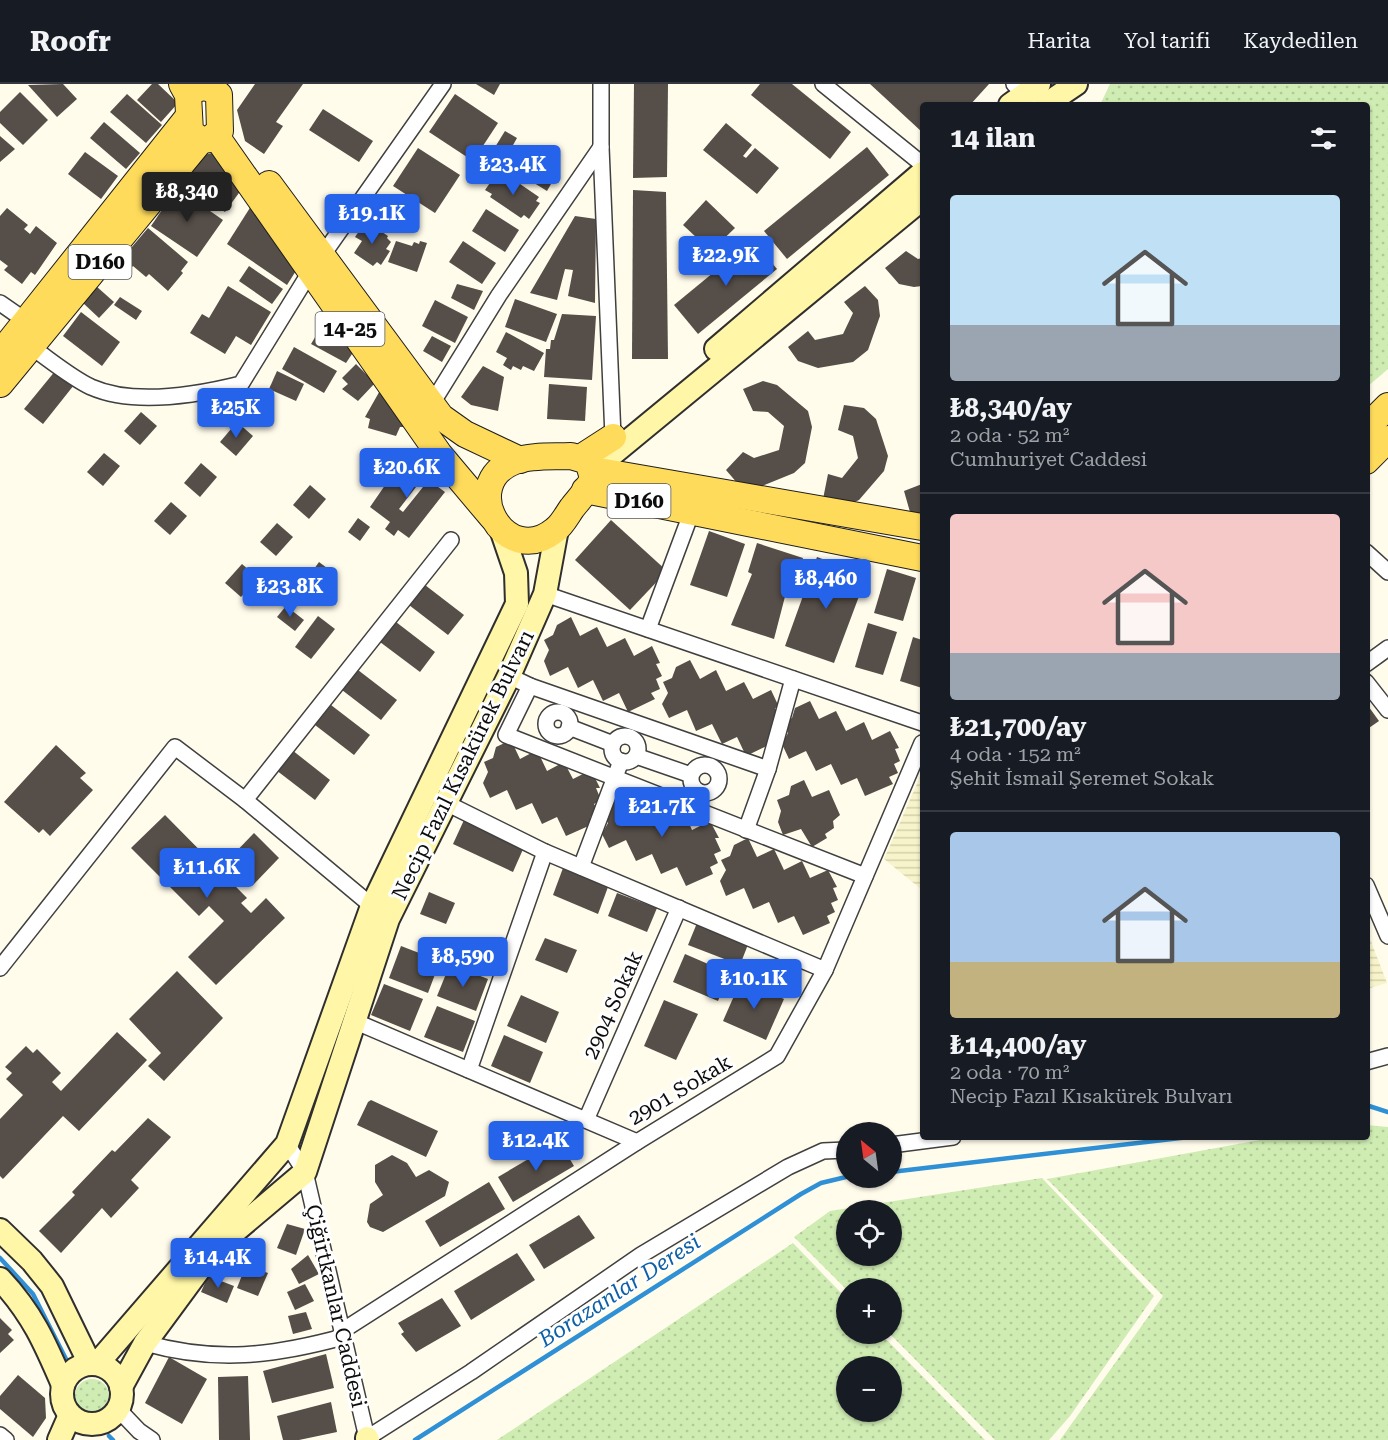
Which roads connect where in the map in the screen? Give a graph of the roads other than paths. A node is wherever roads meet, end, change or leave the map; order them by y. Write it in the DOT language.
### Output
graph roads {
  1 [pos="443,84"];
  2 [pos="602,84"];
  3 [pos="823,84"];
  4 [pos="1076,84"];
  5 [pos="1049,102"];
  6 [pos="206,105"];
  7 [pos="601,147"];
  8 [pos="920,162"];
  9 [pos="920,174"];
  10 [pos="920,201"];
  11 [pos="316,264"];
  12 [pos="0,303"];
  13 [pos="28,334"];
  14 [pos="0,354"];
  15 [pos="0,384"];
  16 [pos="431,405"];
  17 [pos="1388,406"];
  18 [pos="1370,424"];
  19 [pos="613,437"];
  20 [pos="1388,439"];
  21 [pos="1370,457"];
  22 [pos="520,460"];
  23 [pos="587,472"];
  24 [pos="692,511"];
  25 [pos="496,523"];
  26 [pos="920,526"];
  27 [pos="557,529"];
  28 [pos="451,540"];
  29 [pos="1370,556"];
  30 [pos="920,558"];
  31 [pos="1388,572"];
  32 [pos="545,594"];
  33 [pos="648,629"];
  34 [pos="1388,648"];
  35 [pos="1370,661"];
  36 [pos="509,676"];
  37 [pos="793,679"];
  38 [pos="530,686"];
  39 [pos="1370,687"];
  40 [pos="1388,710"];
  41 [pos="568,714"];
  42 [pos="920,722"];
  43 [pos="634,730"];
  44 [pos="555,735"];
  45 [pos="613,744"];
  46 [pos="920,748"];
  47 [pos="712,750"];
  48 [pos="550,752"];
  49 [pos="629,758"];
  50 [pos="709,765"];
  51 [pos="768,769"];
  52 [pos="691,775"];
  53 [pos="614,777"];
  54 [pos="697,791"];
  55 [pos="245,800"];
  56 [pos="444,802"];
  57 [pos="686,806"];
  58 [pos="746,830"];
  59 [pos="545,852"];
  60 [pos="581,867"];
  61 [pos="865,876"];
  62 [pos="1370,894"];
  63 [pos="372,906"];
  64 [pos="679,908"];
  65 [pos="1388,936"];
  66 [pos="0,968"];
  67 [pos="825,970"];
  68 [pos="354,1021"];
  69 [pos="1388,1056"];
  70 [pos="1370,1061"];
  71 [pos="469,1070"];
  72 [pos="586,1120"];
  73 [pos="929,1140"];
  74 [pos="637,1142"];
  75 [pos="287,1144"];
  76 [pos="902,1144"];
  77 [pos="836,1150"];
  78 [pos="305,1172"];
  79 [pos="0,1230"];
  80 [pos="0,1279"];
  81 [pos="342,1334"];
  82 [pos="145,1343"];
  83 [pos="93,1364"];
  84 [pos="63,1385"];
  85 [pos="120,1398"];
  86 [pos="70,1416"];
  87 [pos="93,1432"];
  88 [pos="0,1435"];
  89 [pos="367,1439"];
  90 [pos="6,1440"];
  91 [pos="59,1440"];
  92 [pos="152,1440"];
  1 -- 11 [label="street"];
  2 -- 7 [label="street"];
  3 -- 8 [label="street"];
  4 -- 5 [label="main road"];
  6 -- 11 [label="main road, 14-25"];
  6 -- 13 [label="main road, D160"];
  7 -- 16 [label="street"];
  7 -- 19 [label="street"];
  9 -- 19 [label="main road"];
  10 -- 23 [label="main road"];
  11 -- 13 [label="street"];
  11 -- 16 [label="main road, 14-25"];
  11 -- 25 [label="main road, 14-25"];
  12 -- 13 [label="street"];
  13 -- 14 [label="main road, D160"];
  13 -- 15 [label="main road, D160"];
  16 -- 22 [label="main road, 14-25"];
  17 -- 18 [label="main road"];
  19 -- 23 [label="main road"];
  20 -- 21 [label="main road"];
  22 -- 23 [label="main road, 14-25"];
  22 -- 25 [label="main road"];
  23 -- 24 [label="main road, D160"];
  23 -- 26 [label="main road, 14-25"];
  23 -- 27 [label="main road"];
  24 -- 30 [label="main road"];
  24 -- 33 [label="street"];
  25 -- 27 [label="main road, 14-25"];
  25 -- 63 [label="main road, Necip Fazıl Kısakürek Bulvarı"];
  27 -- 32 [label="main road, Necip Fazıl Kısakürek Bulvarı"];
  28 -- 55 [label="street"];
  29 -- 31 [label="street"];
  32 -- 33 [label="street"];
  32 -- 36 [label="main road, Necip Fazıl Kısakürek Bulvarı"];
  33 -- 37 [label="street"];
  34 -- 35 [label="street"];
  36 -- 38 [label="street"];
  36 -- 56 [label="main road, Necip Fazıl Kısakürek Bulvarı"];
  37 -- 42 [label="street"];
  37 -- 51 [label="street"];
  38 -- 41 [label="street"];
  38 -- 48 [label="street"];
  39 -- 40 [label="street"];
  41 -- 43 [label="street"];
  41 -- 44 [label="street"];
  41 -- 44 [label="street"];
  41 -- 45 [label="street"];
  43 -- 45 [label="street"];
  43 -- 47 [label="street"];
  43 -- 49 [label="street"];
  44 -- 48 [label="street"];
  45 -- 49 [label="street"];
  46 -- 61 [label="street, 2901 Sokak"];
  47 -- 50 [label="street"];
  47 -- 51 [label="street"];
  48 -- 53 [label="street"];
  49 -- 52 [label="street"];
  49 -- 53 [label="street"];
  50 -- 52 [label="street"];
  50 -- 54 [label="street"];
  51 -- 58 [label="street"];
  52 -- 54 [label="street"];
  53 -- 57 [label="street"];
  53 -- 60 [label="street"];
  54 -- 57 [label="street"];
  55 -- 63 [label="street"];
  55 -- 66 [label="street"];
  56 -- 59 [label="street"];
  56 -- 68 [label="main road, Necip Fazıl Kısakürek Bulvarı"];
  57 -- 58 [label="street"];
  58 -- 61 [label="street"];
  59 -- 60 [label="street"];
  59 -- 71 [label="street"];
  60 -- 64 [label="street"];
  61 -- 67 [label="street, 2901 Sokak"];
  62 -- 65 [label="street"];
  63 -- 75 [label="main road, Necip Fazıl Kısakürek Bulvarı"];
  64 -- 67 [label="street"];
  64 -- 72 [label="street, 2904 Sokak"];
  67 -- 74 [label="street, 2901 Sokak"];
  68 -- 71 [label="street"];
  68 -- 78 [label="main road, Necip Fazıl Kısakürek Bulvarı"];
  69 -- 70 [label="street"];
  71 -- 72 [label="street"];
  72 -- 74 [label="street"];
  73 -- 76 [label="street"];
  74 -- 81 [label="street, 2901 Sokak"];
  75 -- 78 [label="street, Çiğirtkanlar Caddesi"];
  75 -- 83 [label="main road, Necip Fazıl Kısakürek Bulvarı"];
  77 -- 89 [label="street"];
  78 -- 81 [label="street, Çiğirtkanlar Caddesi"];
  78 -- 82 [label="main road"];
  79 -- 83 [label="main road"];
  80 -- 84 [label="main road"];
  81 -- 82 [label="street, 2901 Sokak"];
  81 -- 89 [label="street, Çiğirtkanlar Caddesi"];
  82 -- 85 [label="main road"];
  83 -- 84 [label="main road"];
  83 -- 85 [label="main road"];
  84 -- 86 [label="main road"];
  85 -- 87 [label="main road"];
  85 -- 92 [label="street"];
  86 -- 87 [label="main road"];
  86 -- 91 [label="main road"];
  88 -- 90 [label="street"];
}
